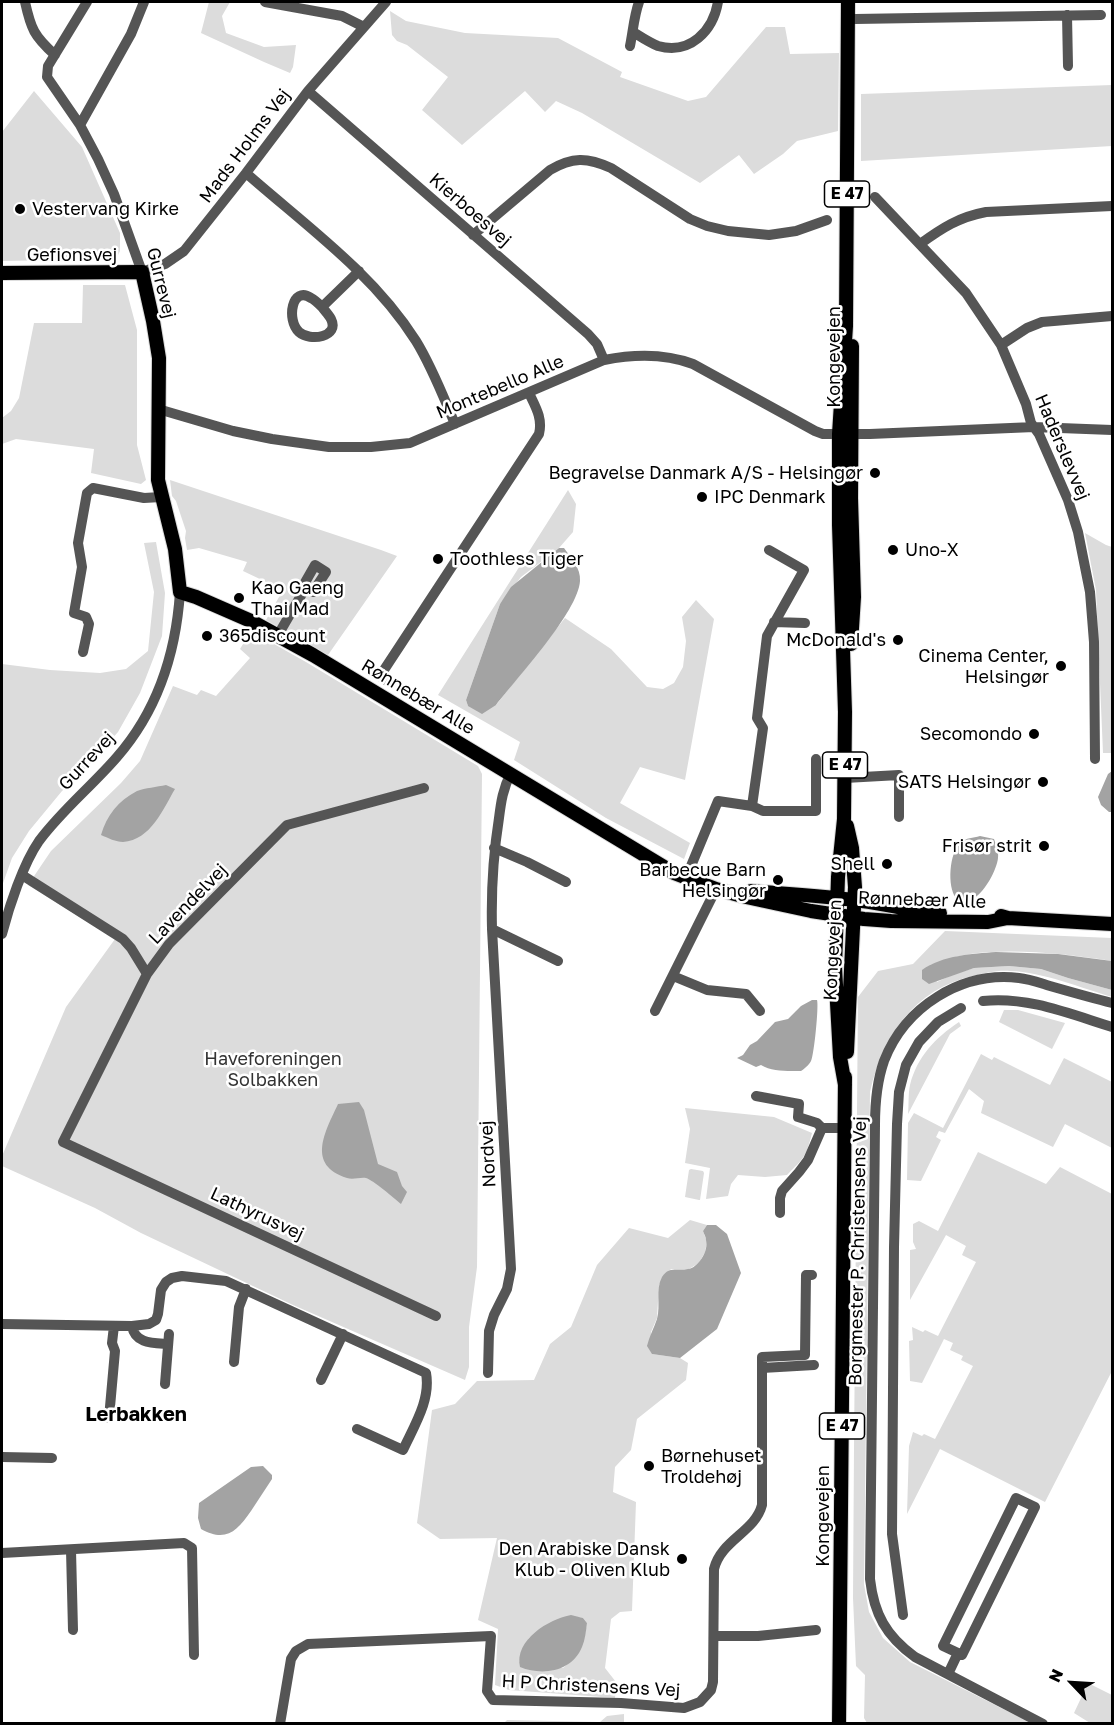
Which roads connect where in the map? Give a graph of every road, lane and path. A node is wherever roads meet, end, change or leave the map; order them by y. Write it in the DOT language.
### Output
graph roads {
  1 [pos="25,2"];
  2 [pos="87,2"];
  3 [pos="144,2"];
  4 [pos="265,2"];
  5 [pos="386,2"];
  6 [pos="639,2"];
  7 [pos="718,2"];
  8 [pos="848,2"];
  9 [pos="855,2"];
  10 [pos="1068,15"];
  11 [pos="1101,15"];
  12 [pos="852,18"];
  13 [pos="364,27"];
  14 [pos="633,32"];
  15 [pos="630,46"];
  16 [pos="55,55"];
  17 [pos="1068,66"];
  18 [pos="308,91"];
  19 [pos="80,125"];
  20 [pos="246,173"];
  21 [pos="875,197"];
  22 [pos="1113,206"];
  23 [pos="826,220"];
  24 [pos="473,235"];
  25 [pos="920,244"];
  26 [pos="359,271"];
  27 [pos="142,272"];
  28 [pos="2,273"];
  29 [pos="322,307"];
  30 [pos="1113,316"];
  31 [pos="1001,345"];
  32 [pos="604,360"];
  33 [pos="529,393"];
  34 [pos="158,409"];
  35 [pos="455,424"];
  36 [pos="1034,427"];
  37 [pos="1113,430"];
  38 [pos="846,434"];
  39 [pos="161,497"];
  40 [pos="769,550"];
  41 [pos="306,587"];
  42 [pos="180,592"];
  43 [pos="774,622"];
  44 [pos="806,623"];
  45 [pos="278,635"];
  46 [pos="83,652"];
  47 [pos="381,677"];
  48 [pos="816,759"];
  49 [pos="1095,759"];
  50 [pos="511,773"];
  51 [pos="845,778"];
  52 [pos="424,788"];
  53 [pos="752,806"];
  54 [pos="899,817"];
  55 [pos="846,823"];
  56 [pos="494,848"];
  57 [pos="22,875"];
  58 [pos="687,875"];
  59 [pos="566,882"];
  60 [pos="716,889"];
  61 [pos="846,906"];
  62 [pos="1008,918"];
  63 [pos="1113,924"];
  64 [pos="492,929"];
  65 [pos="2,934"];
  66 [pos="558,961"];
  67 [pos="147,974"];
  68 [pos="673,976"];
  69 [pos="1077,994"];
  70 [pos="983,1001"];
  71 [pos="1113,1003"];
  72 [pos="961,1008"];
  73 [pos="655,1011"];
  74 [pos="760,1011"];
  75 [pos="1070,1014"];
  76 [pos="1113,1027"];
  77 [pos="845,1084"];
  78 [pos="756,1096"];
  79 [pos="897,1124"];
  80 [pos="875,1125"];
  81 [pos="822,1128"];
  82 [pos="844,1128"];
  83 [pos="63,1142"];
  84 [pos="780,1213"];
  85 [pos="813,1275"];
  86 [pos="246,1289"];
  87 [pos="436,1316"];
  88 [pos="2,1324"];
  89 [pos="114,1326"];
  90 [pos="132,1326"];
  91 [pos="343,1334"];
  92 [pos="893,1337"];
  93 [pos="873,1338"];
  94 [pos="234,1362"];
  95 [pos="814,1365"];
  96 [pos="762,1368"];
  97 [pos="488,1373"];
  98 [pos="321,1380"];
  99 [pos="165,1384"];
  100 [pos="110,1418"];
  101 [pos="357,1429"];
  102 [pos="2,1458"];
  103 [pos="52,1458"];
  104 [pos="871,1532"];
  105 [pos="892,1534"];
  106 [pos="71,1550"];
  107 [pos="2,1553"];
  108 [pos="903,1615"];
  109 [pos="73,1630"];
  110 [pos="816,1630"];
  111 [pos="714,1636"];
  112 [pos="958,1653"];
  113 [pos="194,1656"];
  114 [pos="948,1674"];
  115 [pos="280,1724"];
  116 [pos="839,1724"];
  117 [pos="1043,1724"];
  1 -- 16 [label="street"];
  2 -- 16 [label="street"];
  3 -- 19 [label="street"];
  4 -- 13 [label="street"];
  5 -- 13 [label="street, Mads Holms Vej"];
  6 -- 14 [label="street"];
  7 -- 14 [label="street"];
  8 -- 12 [label="main road, Kongevejen / E 47"];
  9 -- 12 [label="main road, Kongevejen / E 47"];
  10 -- 11 [label="street"];
  10 -- 12 [label="street"];
  10 -- 17 [label="street"];
  12 -- 38 [label="main road, Kongevejen / E 47"];
  13 -- 18 [label="street, Mads Holms Vej"];
  14 -- 15 [label="street"];
  16 -- 19 [label="street, Gurrevej"];
  18 -- 20 [label="street, Mads Holms Vej"];
  18 -- 24 [label="street, Kierboesvej"];
  19 -- 27 [label="street, Gurrevej"];
  20 -- 26 [label="street"];
  20 -- 27 [label="street, Mads Holms Vej"];
  21 -- 25 [label="street, Haderslevvej"];
  22 -- 25 [label="street"];
  23 -- 24 [label="street"];
  24 -- 32 [label="street, Kierboesvej"];
  25 -- 31 [label="street, Haderslevvej"];
  26 -- 29 [label="street"];
  26 -- 35 [label="street"];
  27 -- 28 [label="main road, Gefionsvej"];
  27 -- 34 [label="main road, Gurrevej"];
  30 -- 31 [label="street"];
  31 -- 36 [label="street, Haderslevvej"];
  32 -- 33 [label="street, Montebello Alle"];
  32 -- 38 [label="street, Montebello Alle"];
  33 -- 35 [label="street, Montebello Alle"];
  33 -- 47 [label="street"];
  34 -- 35 [label="street, Montebello Alle"];
  34 -- 39 [label="main road, Gurrevej"];
  36 -- 37 [label="street, Montebello Alle"];
  36 -- 38 [label="street, Montebello Alle"];
  36 -- 49 [label="street, Haderslevvej"];
  38 -- 51 [label="main road, Kongevejen / E 47"];
  39 -- 42 [label="main road, Gurrevej"];
  39 -- 46 [label="street"];
  40 -- 43 [label="street"];
  41 -- 45 [label="street"];
  42 -- 45 [label="main road, Rønnebær Alle"];
  42 -- 57 [label="street, Gurrevej"];
  43 -- 44 [label="street"];
  43 -- 53 [label="street"];
  45 -- 50 [label="main road, Rønnebær Alle"];
  48 -- 53 [label="street"];
  50 -- 56 [label="street, Nordvej"];
  50 -- 58 [label="main road, Rønnebær Alle"];
  51 -- 54 [label="street"];
  51 -- 55 [label="main road, Kongevejen / E 47"];
  52 -- 67 [label="street, Lavendelvej"];
  53 -- 58 [label="street"];
  55 -- 61 [label="main road, Kongevejen / E 47"];
  55 -- 61 [label="main road, Kongevejen / E 47"];
  56 -- 59 [label="street"];
  56 -- 64 [label="street, Nordvej"];
  57 -- 65 [label="street, Gurrevej"];
  57 -- 67 [label="street"];
  58 -- 60 [label="main road, Rønnebær Alle"];
  58 -- 61 [label="main road, Rønnebær Alle"];
  60 -- 61 [label="main road, Rønnebær Alle"];
  60 -- 68 [label="street"];
  61 -- 62 [label="main road, Rønnebær Alle"];
  61 -- 62 [label="main road, Rønnebær Alle"];
  61 -- 77 [label="main road, Kongevejen / E 47"];
  61 -- 77 [label="main road, Kongevejen / E 47"];
  62 -- 63 [label="main road, Rønnebær Alle"];
  64 -- 66 [label="street"];
  64 -- 97 [label="street, Nordvej"];
  67 -- 83 [label="street, Lavendelvej"];
  68 -- 73 [label="street"];
  68 -- 74 [label="street"];
  69 -- 71 [label="street, Borgmester P. Christensens Vej"];
  69 -- 75 [label="street"];
  69 -- 80 [label="street, Borgmester P. Christensens Vej"];
  70 -- 75 [label="street"];
  72 -- 79 [label="street"];
  75 -- 76 [label="street"];
  77 -- 82 [label="main road, Kongevejen / E 47"];
  78 -- 81 [label="street"];
  79 -- 80 [label="street"];
  79 -- 92 [label="street"];
  80 -- 93 [label="street, Borgmester P. Christensens Vej"];
  81 -- 82 [label="street"];
  81 -- 84 [label="street"];
  82 -- 116 [label="main road, Kongevejen / E 47"];
  83 -- 87 [label="street, Lathyrusvej"];
  85 -- 96 [label="street"];
  86 -- 90 [label="street"];
  86 -- 91 [label="street"];
  86 -- 94 [label="street"];
  88 -- 89 [label="street"];
  89 -- 90 [label="street"];
  89 -- 100 [label="street"];
  90 -- 99 [label="street"];
  91 -- 98 [label="street"];
  91 -- 101 [label="street"];
  92 -- 93 [label="street"];
  92 -- 105 [label="street"];
  93 -- 104 [label="street, Borgmester P. Christensens Vej"];
  95 -- 96 [label="street"];
  96 -- 111 [label="street, H P Christensens Vej"];
  102 -- 103 [label="street"];
  104 -- 105 [label="street"];
  104 -- 114 [label="street, Borgmester P. Christensens Vej"];
  105 -- 108 [label="street"];
  106 -- 107 [label="street"];
  106 -- 109 [label="street"];
  106 -- 113 [label="street"];
  110 -- 111 [label="street"];
  111 -- 115 [label="street, H P Christensens Vej"];
  112 -- 112 [label="street"];
  112 -- 114 [label="street"];
  114 -- 117 [label="street, Borgmester P. Christensens Vej"];
}
